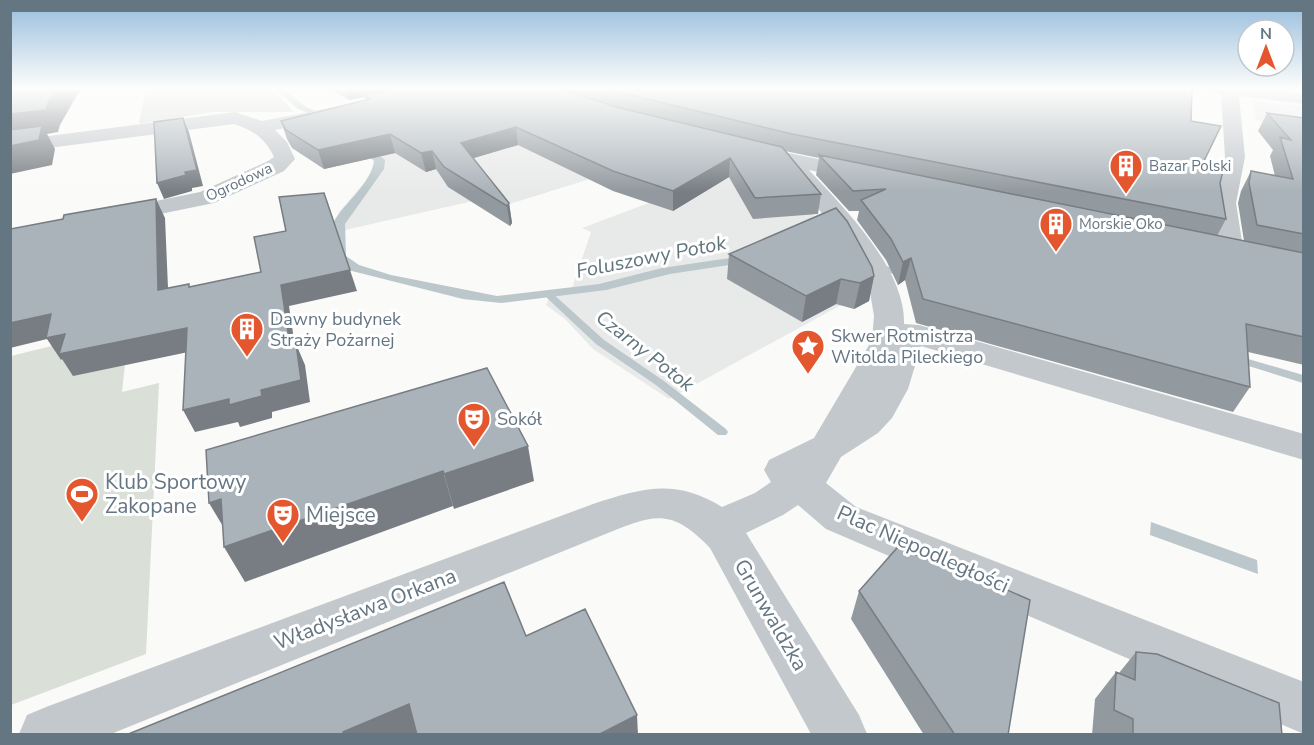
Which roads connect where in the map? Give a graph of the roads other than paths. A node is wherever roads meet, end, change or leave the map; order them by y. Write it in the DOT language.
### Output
graph roads {
  1 [pos="198,123"];
  2 [pos="249,123"];
  3 [pos="283,123"];
  4 [pos="1233,123"];
  5 [pos="261,127"];
  6 [pos="10,147"];
  7 [pos="736,147"];
  8 [pos="788,160"];
  9 [pos="882,180"];
  10 [pos="92,220"];
  11 [pos="1231,254"];
  12 [pos="897,342"];
  13 [pos="1304,447"];
  14 [pos="1304,468"];
  15 [pos="799,484"];
  16 [pos="703,517"];
  17 [pos="1304,708"];
  18 [pos="46,735"];
  19 [pos="840,735"];
  1 -- 6 [label="street"];
  2 -- 5 [label="street"];
  3 -- 5 [label="street"];
  4 -- 11 [label="street"];
  5 -- 10 [label="street, Ogrodowa"];
  7 -- 8 [label="street"];
  8 -- 9 [label="street"];
  8 -- 12 [label="street, Plac Niepodległości"];
  12 -- 13 [label="street"];
  12 -- 14 [label="street"];
  12 -- 15 [label="street, Plac Niepodległości"];
  15 -- 16 [label="street"];
  15 -- 17 [label="street, Plac Niepodległości"];
  16 -- 18 [label="street, Władysława Orkana"];
  16 -- 19 [label="street, Grunwaldzka"];
}
